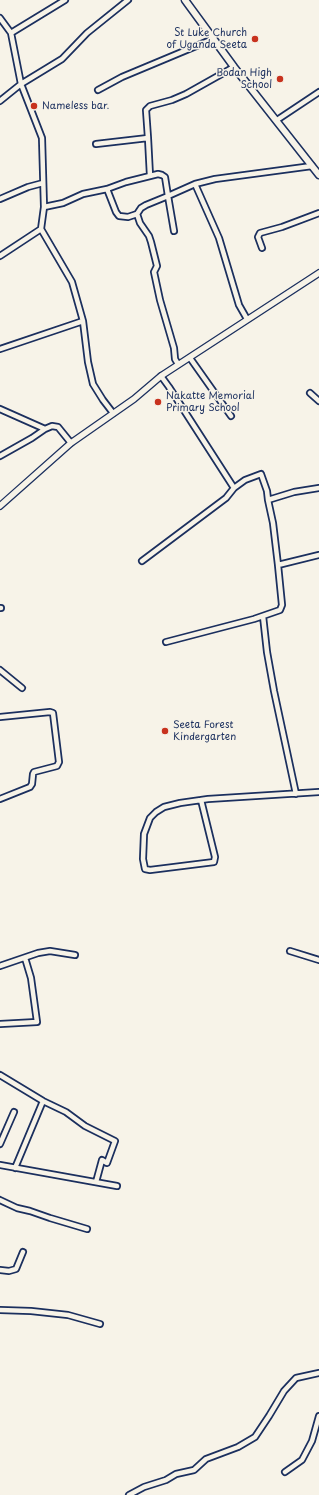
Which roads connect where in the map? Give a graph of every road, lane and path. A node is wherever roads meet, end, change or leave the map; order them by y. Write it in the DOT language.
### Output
graph roads {
  1 [pos="65,0"];
  2 [pos="128,0"];
  3 [pos="185,0"];
  4 [pos="0,18"];
  5 [pos="11,33"];
  6 [pos="213,39"];
  7 [pos="234,67"];
  8 [pos="22,84"];
  9 [pos="98,90"];
  10 [pos="319,92"];
  11 [pos="0,101"];
  12 [pos="277,120"];
  13 [pos="148,138"];
  14 [pos="96,144"];
  15 [pos="312,166"];
  16 [pos="319,175"];
  17 [pos="150,176"];
  18 [pos="43,183"];
  19 [pos="195,184"];
  20 [pos="107,189"];
  21 [pos="168,196"];
  22 [pos="0,199"];
  23 [pos="44,207"];
  24 [pos="319,213"];
  25 [pos="137,214"];
  26 [pos="41,229"];
  27 [pos="174,231"];
  28 [pos="262,248"];
  29 [pos="0,256"];
  30 [pos="319,273"];
  31 [pos="247,319"];
  32 [pos="83,321"];
  33 [pos="0,348"];
  34 [pos="190,358"];
  35 [pos="178,364"];
  36 [pos="161,376"];
  37 [pos="310,393"];
  38 [pos="319,400"];
  39 [pos="0,409"];
  40 [pos="113,413"];
  41 [pos="232,416"];
  42 [pos="44,429"];
  43 [pos="71,443"];
  44 [pos="0,456"];
  45 [pos="234,488"];
  46 [pos="319,488"];
  47 [pos="268,500"];
  48 [pos="0,506"];
  49 [pos="319,555"];
  50 [pos="142,561"];
  51 [pos="278,564"];
  52 [pos="263,616"];
  53 [pos="166,642"];
  54 [pos="0,670"];
  55 [pos="22,688"];
  56 [pos="0,717"];
  57 [pos="319,792"];
  58 [pos="296,794"];
  59 [pos="0,799"];
  60 [pos="201,800"];
  61 [pos="290,951"];
  62 [pos="74,955"];
  63 [pos="25,958"];
  64 [pos="319,960"];
  65 [pos="0,966"];
  66 [pos="0,1024"];
  67 [pos="0,1075"];
  68 [pos="43,1101"];
  69 [pos="14,1112"];
  70 [pos="0,1144"];
  71 [pos="0,1165"];
  72 [pos="15,1168"];
  73 [pos="96,1182"];
  74 [pos="117,1186"];
  75 [pos="0,1200"];
  76 [pos="87,1229"];
  77 [pos="23,1252"];
  78 [pos="0,1270"];
  79 [pos="0,1310"];
  80 [pos="100,1324"];
  81 [pos="319,1373"];
  82 [pos="319,1416"];
  83 [pos="285,1472"];
  84 [pos="129,1495"];
  1 -- 5 [label="street"];
  2 -- 8 [label="street"];
  3 -- 6 [label="main road"];
  4 -- 5 [label="street"];
  5 -- 8 [label="street"];
  6 -- 7 [label="main road"];
  6 -- 9 [label="street"];
  7 -- 12 [label="main road"];
  7 -- 13 [label="street"];
  8 -- 11 [label="street"];
  8 -- 18 [label="street"];
  10 -- 12 [label="street"];
  12 -- 15 [label="main road"];
  13 -- 14 [label="street"];
  13 -- 17 [label="street"];
  15 -- 16 [label="main road"];
  15 -- 19 [label="street"];
  17 -- 20 [label="street"];
  17 -- 21 [label="street"];
  18 -- 22 [label="street"];
  18 -- 23 [label="street"];
  19 -- 21 [label="street"];
  19 -- 31 [label="street"];
  20 -- 23 [label="street"];
  20 -- 25 [label="street"];
  21 -- 25 [label="street"];
  21 -- 27 [label="street"];
  23 -- 26 [label="street"];
  24 -- 28 [label="street"];
  25 -- 35 [label="street"];
  26 -- 29 [label="street"];
  26 -- 32 [label="street"];
  30 -- 31 [label="street"];
  31 -- 34 [label="street"];
  32 -- 33 [label="street"];
  32 -- 40 [label="street"];
  34 -- 35 [label="street"];
  34 -- 41 [label="street"];
  35 -- 36 [label="street"];
  36 -- 40 [label="street"];
  36 -- 45 [label="street"];
  37 -- 38 [label="street"];
  39 -- 42 [label="street"];
  40 -- 43 [label="street"];
  42 -- 43 [label="street"];
  42 -- 44 [label="street"];
  43 -- 48 [label="street"];
  45 -- 47 [label="street"];
  45 -- 50 [label="street"];
  46 -- 47 [label="street"];
  47 -- 51 [label="street"];
  49 -- 51 [label="street"];
  51 -- 52 [label="street"];
  52 -- 53 [label="street"];
  52 -- 58 [label="street"];
  54 -- 55 [label="street"];
  56 -- 59 [label="street"];
  57 -- 58 [label="street"];
  58 -- 60 [label="street"];
  60 -- 60 [label="street"];
  61 -- 64 [label="street"];
  62 -- 63 [label="street"];
  63 -- 65 [label="street"];
  63 -- 66 [label="street"];
  67 -- 68 [label="street"];
  68 -- 72 [label="street"];
  68 -- 73 [label="street"];
  69 -- 70 [label="street"];
  71 -- 72 [label="street"];
  72 -- 73 [label="street"];
  73 -- 74 [label="street"];
  75 -- 76 [label="street"];
  77 -- 78 [label="street"];
  79 -- 80 [label="street"];
  81 -- 84 [label="street"];
  82 -- 83 [label="street"];
}
